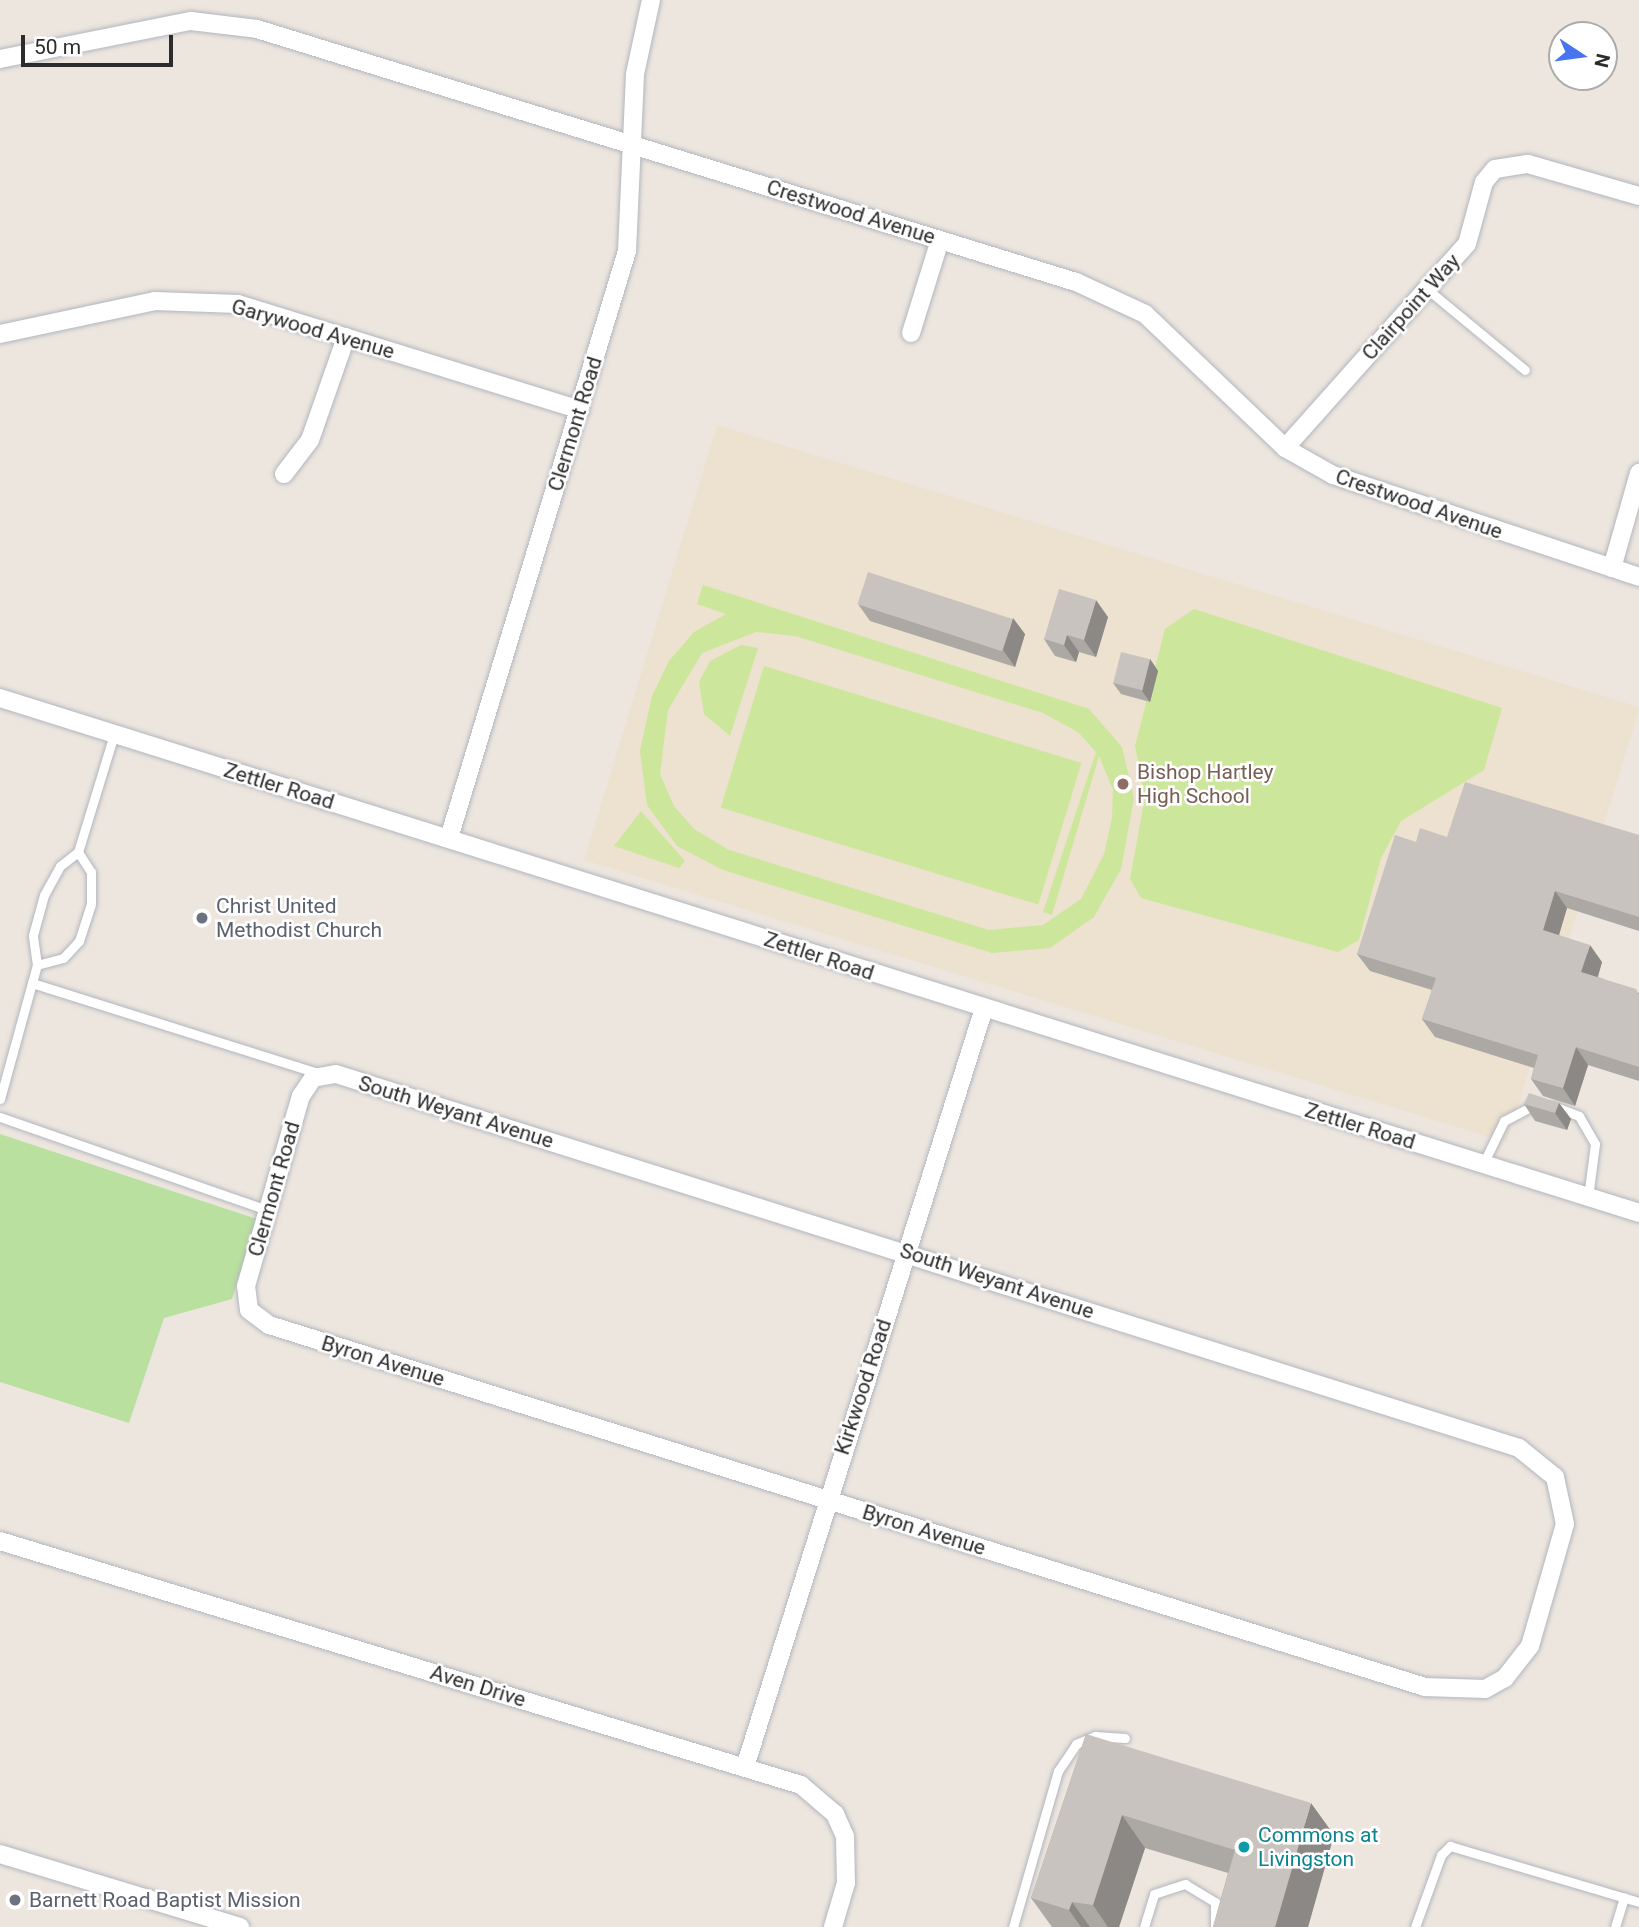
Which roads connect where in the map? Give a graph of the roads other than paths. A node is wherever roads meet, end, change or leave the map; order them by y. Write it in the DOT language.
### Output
graph roads {
  1 [pos="651,0"];
  2 [pos="0,59"];
  3 [pos="631,144"];
  4 [pos="1639,196"];
  5 [pos="940,240"];
  6 [pos="1427,289"];
  7 [pos="911,332"];
  8 [pos="0,334"];
  9 [pos="346,337"];
  10 [pos="1525,370"];
  11 [pos="580,410"];
  12 [pos="1285,448"];
  13 [pos="1639,473"];
  14 [pos="284,474"];
  15 [pos="1612,568"];
  16 [pos="1639,576"];
  17 [pos="0,698"];
  18 [pos="114,734"];
  19 [pos="449,838"];
  20 [pos="78,852"];
  21 [pos="37,965"];
  22 [pos="33,983"];
  23 [pos="984,1008"];
  24 [pos="320,1074"];
  25 [pos="0,1099"];
  26 [pos="0,1117"];
  27 [pos="1483,1164"];
  28 [pos="1588,1197"];
  29 [pos="267,1210"];
  30 [pos="1639,1213"];
  31 [pos="907,1252"];
  32 [pos="249,1310"];
  33 [pos="827,1500"];
  34 [pos="0,1541"];
  35 [pos="1549,1587"];
  36 [pos="1125,1738"];
  37 [pos="745,1767"];
  38 [pos="0,1854"];
  39 [pos="1624,1897"];
  40 [pos="1639,1902"];
  41 [pos="240,1927"];
  42 [pos="833,1927"];
  43 [pos="1013,1927"];
  44 [pos="1143,1927"];
  45 [pos="1215,1927"];
  46 [pos="1415,1927"];
  47 [pos="1615,1927"];
  1 -- 3 [label="street, Clermont Road"];
  2 -- 3 [label="street, Crestwood Avenue"];
  3 -- 5 [label="street, Crestwood Avenue"];
  3 -- 11 [label="street, Clermont Road"];
  4 -- 6 [label="street, Clairpoint Way"];
  5 -- 7 [label="street"];
  5 -- 12 [label="street, Crestwood Avenue"];
  6 -- 10 [label="lane"];
  6 -- 12 [label="street, Clairpoint Way"];
  8 -- 9 [label="street, Garywood Avenue"];
  9 -- 11 [label="street, Garywood Avenue"];
  9 -- 14 [label="street"];
  11 -- 19 [label="street, Clermont Road"];
  12 -- 15 [label="street, Crestwood Avenue"];
  13 -- 15 [label="street"];
  15 -- 16 [label="street, Crestwood Avenue"];
  17 -- 18 [label="street, Zettler Road"];
  18 -- 19 [label="street, Zettler Road"];
  18 -- 20 [label="lane"];
  19 -- 23 [label="street, Zettler Road"];
  20 -- 21 [label="lane"];
  20 -- 21 [label="lane"];
  21 -- 22 [label="lane"];
  22 -- 24 [label="lane"];
  22 -- 25 [label="lane"];
  23 -- 27 [label="street, Zettler Road"];
  23 -- 31 [label="street, Kirkwood Road"];
  24 -- 29 [label="street, Clermont Road"];
  24 -- 31 [label="street, South Weyant Avenue"];
  26 -- 29 [label="lane"];
  27 -- 28 [label="street, Zettler Road"];
  27 -- 28 [label="lane"];
  28 -- 30 [label="street, Zettler Road"];
  29 -- 32 [label="street, Clermont Road"];
  31 -- 33 [label="street, Kirkwood Road"];
  31 -- 35 [label="street, South Weyant Avenue"];
  32 -- 33 [label="street, Byron Avenue"];
  33 -- 35 [label="street, Byron Avenue"];
  33 -- 37 [label="street, Kirkwood Road"];
  34 -- 37 [label="street, Aven Drive"];
  36 -- 43 [label="lane"];
  37 -- 42 [label="street, Aven Drive"];
  38 -- 41 [label="street"];
  39 -- 40 [label="lane"];
  39 -- 46 [label="lane"];
  39 -- 47 [label="lane"];
  44 -- 45 [label="lane"];
}
